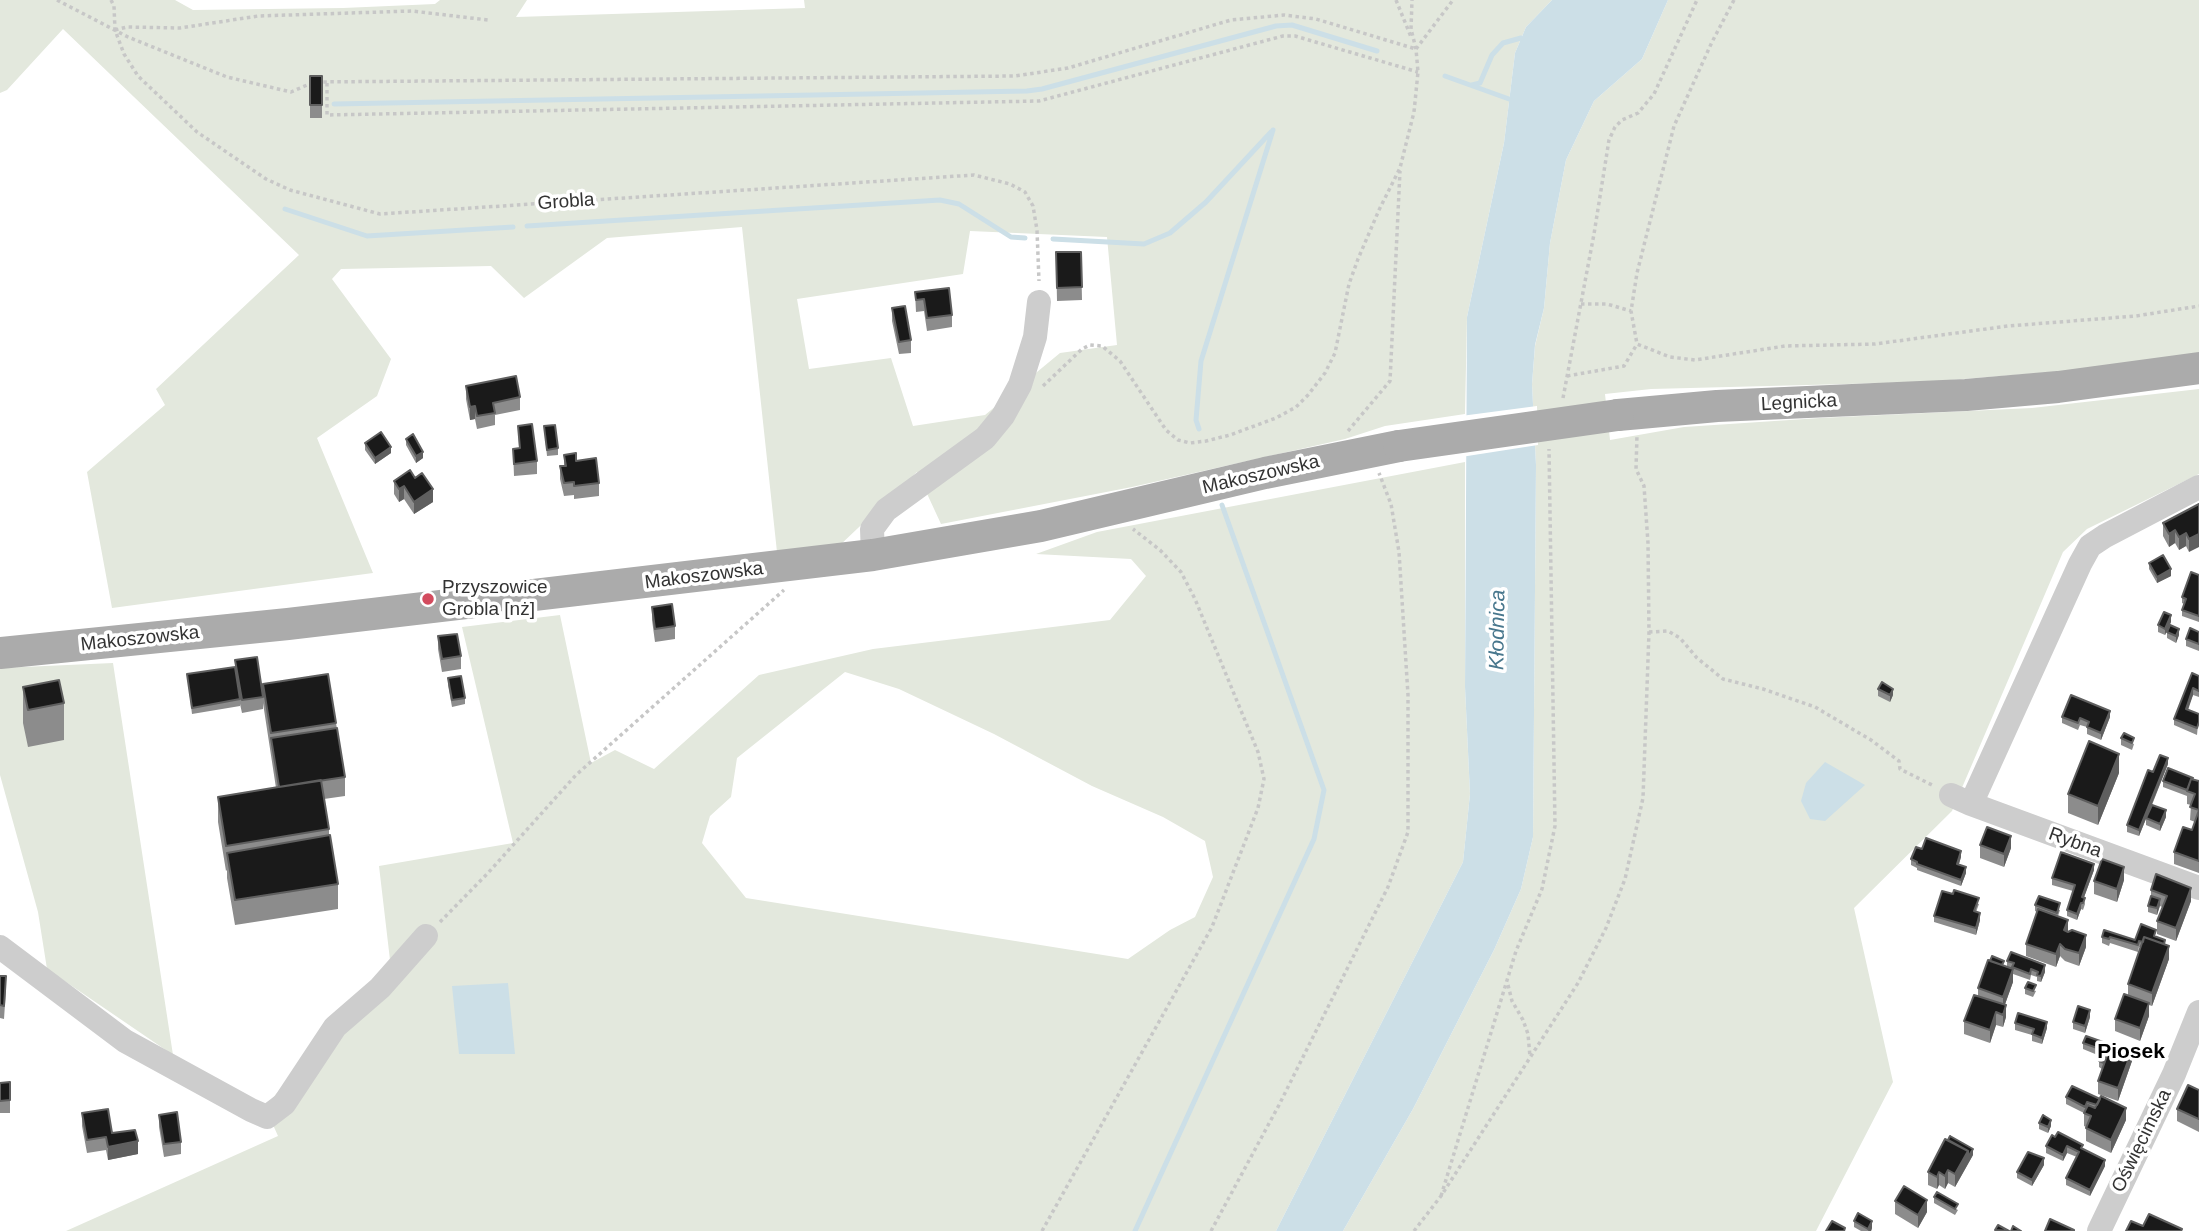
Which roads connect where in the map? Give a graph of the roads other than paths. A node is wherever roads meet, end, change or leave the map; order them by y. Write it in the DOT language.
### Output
graph roads {
  1 [pos="1039,302"];
  2 [pos="2199,368"];
  3 [pos="1387,455"];
  4 [pos="2199,487"];
  5 [pos="873,555"];
  6 [pos="0,653"];
  7 [pos="2199,888"];
  8 [pos="426,936"];
  9 [pos="0,947"];
  10 [pos="2199,1012"];
  11 [pos="2099,1231"];
  1 -- 5 [label="street"];
  2 -- 3 [label="main road, Legnicka, bridge"];
  3 -- 5 [label="main road, Makoszowska"];
  4 -- 7 [label="street, Rybna"];
  5 -- 6 [label="main road, Makoszowska"];
  8 -- 9 [label="street"];
  10 -- 11 [label="street, Oświęcimska"];
}
